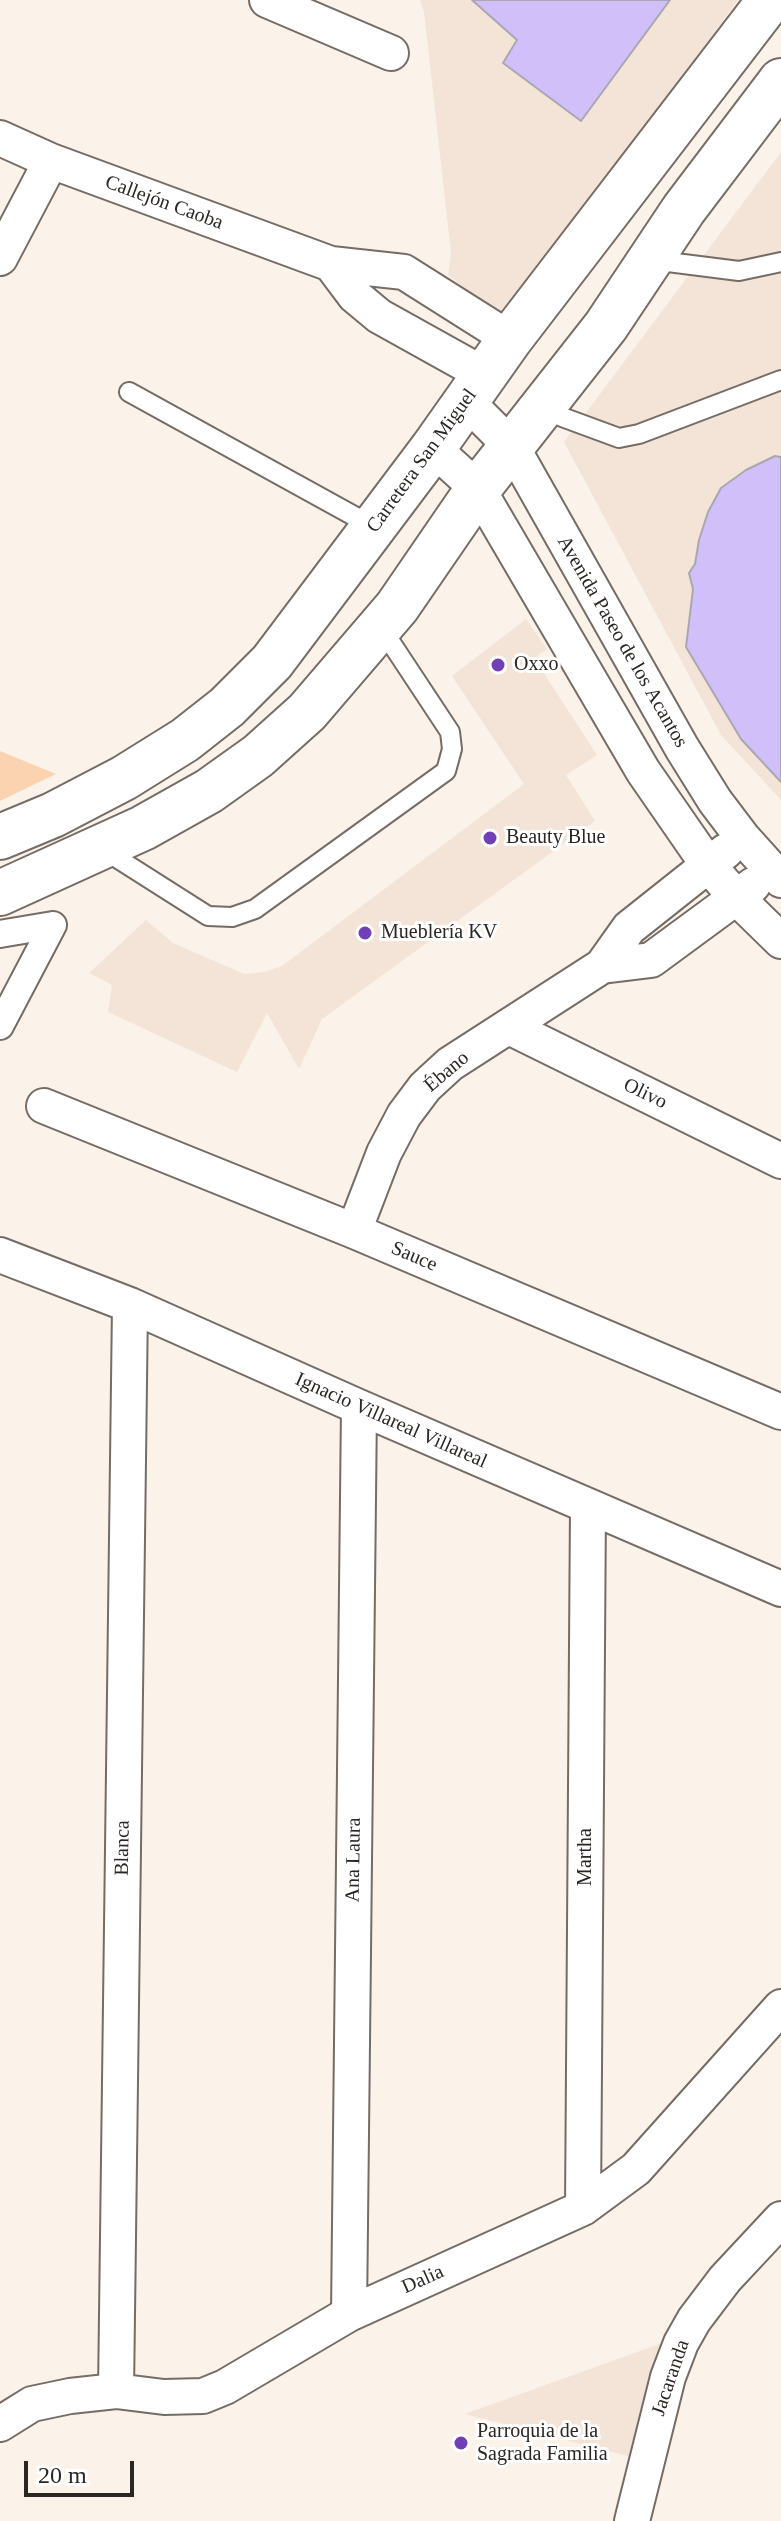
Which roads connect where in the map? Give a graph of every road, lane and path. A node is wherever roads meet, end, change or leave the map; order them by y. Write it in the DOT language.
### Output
graph roads {
  1 [pos="267,0"];
  2 [pos="770,0"];
  3 [pos="391,53"];
  4 [pos="777,93"];
  5 [pos="0,138"];
  6 [pos="51,161"];
  7 [pos="0,258"];
  8 [pos="649,260"];
  9 [pos="781,262"];
  10 [pos="331,264"];
  11 [pos="510,339"];
  12 [pos="781,380"];
  13 [pos="476,388"];
  14 [pos="129,392"];
  15 [pos="543,406"];
  16 [pos="512,447"];
  17 [pos="433,448"];
  18 [pos="478,489"];
  19 [pos="374,527"];
  20 [pos="380,626"];
  21 [pos="636,670"];
  22 [pos="596,693"];
  23 [pos="0,837"];
  24 [pos="743,838"];
  25 [pos="101,848"];
  26 [pos="708,865"];
  27 [pos="777,876"];
  28 [pos="0,893"];
  29 [pos="736,897"];
  30 [pos="0,934"];
  31 [pos="781,941"];
  32 [pos="602,966"];
  33 [pos="0,1026"];
  34 [pos="509,1027"];
  35 [pos="44,1106"];
  36 [pos="781,1161"];
  37 [pos="354,1231"];
  38 [pos="0,1255"];
  39 [pos="130,1305"];
  40 [pos="359,1407"];
  41 [pos="781,1412"];
  42 [pos="588,1506"];
  43 [pos="781,1589"];
  44 [pos="781,2007"];
  45 [pos="583,2208"];
  46 [pos="781,2219"];
  47 [pos="349,2314"];
  48 [pos="116,2391"];
  49 [pos="0,2424"];
  50 [pos="632,2521"];
  1 -- 3 [label="street"];
  2 -- 11 [label="main road, Carretera San Miguel"];
  4 -- 8 [label="main road"];
  5 -- 6 [label="street, Callejón Caoba"];
  6 -- 7 [label="street"];
  6 -- 10 [label="street, Callejón Caoba"];
  8 -- 9 [label="lane"];
  8 -- 15 [label="main road"];
  10 -- 11 [label="street, Callejón Caoba"];
  10 -- 13 [label="street"];
  11 -- 13 [label="main road, Carretera San Miguel"];
  12 -- 15 [label="lane"];
  13 -- 16 [label="street, Avenida Paseo de los Acantos"];
  13 -- 17 [label="main road, Carretera San Miguel"];
  14 -- 19 [label="lane"];
  15 -- 16 [label="main road"];
  16 -- 18 [label="main road"];
  16 -- 21 [label="street, Avenida Paseo de los Acantos"];
  17 -- 18 [label="street"];
  17 -- 19 [label="main road, Carretera San Miguel"];
  18 -- 20 [label="main road"];
  18 -- 22 [label="street"];
  19 -- 23 [label="main road, Carretera San Miguel"];
  20 -- 25 [label="main road"];
  20 -- 25 [label="lane"];
  21 -- 22 [label="street"];
  21 -- 24 [label="street, Avenida Paseo de los Acantos"];
  22 -- 26 [label="street"];
  24 -- 26 [label="street, Ébano"];
  24 -- 27 [label="street, Avenida Paseo de los Acantos"];
  25 -- 28 [label="main road"];
  26 -- 29 [label="street"];
  26 -- 32 [label="street, Ébano"];
  27 -- 29 [label="street, Ébano"];
  29 -- 31 [label="street"];
  29 -- 32 [label="street, Ébano"];
  30 -- 33 [label="street"];
  32 -- 34 [label="street, Ébano"];
  34 -- 36 [label="street, Olivo"];
  34 -- 37 [label="street, Ébano"];
  35 -- 37 [label="street, Sauce"];
  37 -- 41 [label="street, Sauce"];
  38 -- 39 [label="street, Ignacio Villareal Villareal"];
  39 -- 40 [label="street, Ignacio Villareal Villareal"];
  39 -- 48 [label="street, Blanca"];
  40 -- 42 [label="street, Ignacio Villareal Villareal"];
  40 -- 47 [label="street, Ana Laura"];
  42 -- 43 [label="street, Ignacio Villareal Villareal"];
  42 -- 45 [label="street, Martha"];
  44 -- 45 [label="street, Dalia"];
  45 -- 47 [label="street, Dalia"];
  46 -- 50 [label="street, Jacaranda"];
  47 -- 48 [label="street, Dalia"];
  48 -- 49 [label="street, Dalia"];
}
